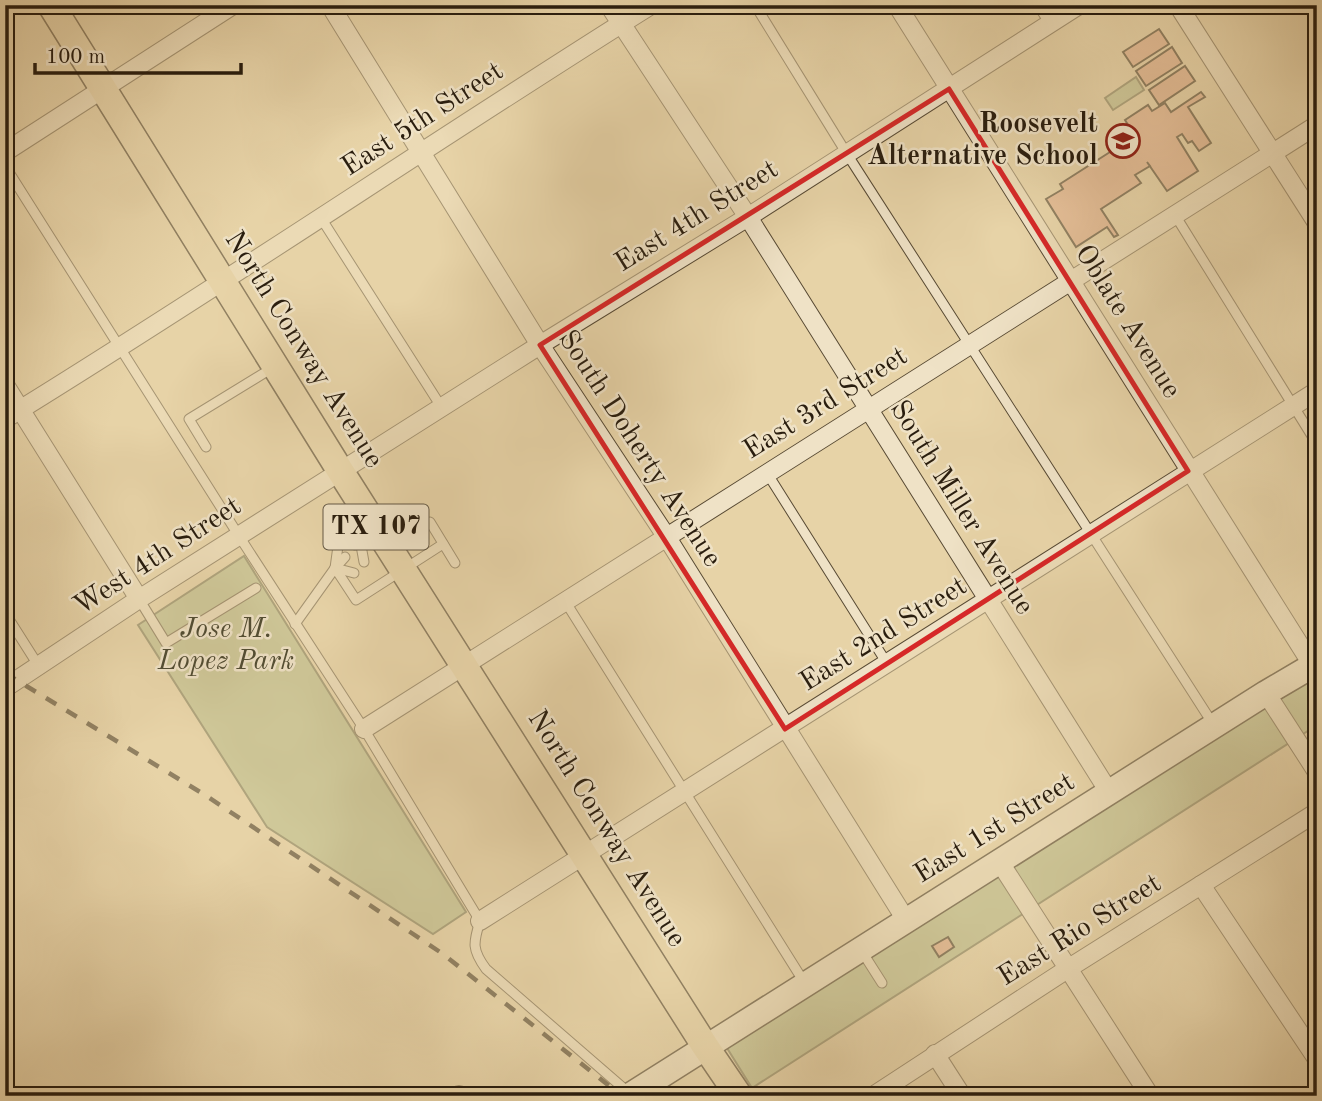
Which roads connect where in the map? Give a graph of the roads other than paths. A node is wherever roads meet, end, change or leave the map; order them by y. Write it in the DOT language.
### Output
graph roads {
  1 [pos="51,5"];
  2 [pos="233,5"];
  3 [pos="330,5"];
  4 [pos="609,5"];
  5 [pos="651,5"];
  6 [pos="755,5"];
  7 [pos="897,5"];
  8 [pos="1038,5"];
  9 [pos="1079,5"];
  10 [pos="1178,5"];
  11 [pos="621,24"];
  12 [pos="1050,24"];
  13 [pos="103,89"];
  14 [pos="948,89"];
  15 [pos="1317,125"];
  16 [pos="5,152"];
  17 [pos="420,152"];
  18 [pos="1272,153"];
  19 [pos="847,154"];
  20 [pos="5,166"];
  21 [pos="1175,215"];
  22 [pos="748,217"];
  23 [pos="321,218"];
  24 [pos="1317,223"];
  25 [pos="1072,281"];
  26 [pos="224,282"];
  27 [pos="540,345"];
  28 [pos="970,345"];
  29 [pos="121,347"];
  30 [pos="276,366"];
  31 [pos="5,385"];
  32 [pos="1317,391"];
  33 [pos="1293,406"];
  34 [pos="442,408"];
  35 [pos="868,409"];
  36 [pos="13,414"];
  37 [pos="1317,444"];
  38 [pos="206,447"];
  39 [pos="1188,471"];
  40 [pos="341,472"];
  41 [pos="766,473"];
  42 [pos="430,522"];
  43 [pos="1092,534"];
  44 [pos="239,536"];
  45 [pos="348,536"];
  46 [pos="666,536"];
  47 [pos="364,538"];
  48 [pos="443,544"];
  49 [pos="338,546"];
  50 [pos="345,557"];
  51 [pos="364,562"];
  52 [pos="455,563"];
  53 [pos="335,568"];
  54 [pos="403,568"];
  55 [pos="355,573"];
  56 [pos="256,588"];
  57 [pos="139,599"];
  58 [pos="565,601"];
  59 [pos="988,601"];
  60 [pos="5,613"];
  61 [pos="295,624"];
  62 [pos="38,665"];
  63 [pos="464,665"];
  64 [pos="888,665"];
  65 [pos="1315,665"];
  66 [pos="5,688"];
  67 [pos="1266,693"];
  68 [pos="1214,726"];
  69 [pos="364,729"];
  70 [pos="785,729"];
  71 [pos="1317,772"];
  72 [pos="1109,792"];
  73 [pos="685,793"];
  74 [pos="1317,813"];
  75 [pos="586,856"];
  76 [pos="999,861"];
  77 [pos="1201,885"];
  78 [pos="906,920"];
  79 [pos="480,921"];
  80 [pos="860,948"];
  81 [pos="1069,968"];
  82 [pos="805,983"];
  83 [pos="882,983"];
  84 [pos="705,1046"];
  85 [pos="935,1054"];
  86 [pos="1317,1059"];
  87 [pos="630,1095"];
  88 [pos="739,1096"];
  89 [pos="873,1096"];
  90 [pos="962,1096"];
  91 [pos="1150,1096"];
  1 -- 13 [label="main road, North Conway Avenue / TX 107"];
  2 -- 13 [label="street"];
  3 -- 17 [label="street, South Doherty Avenue"];
  4 -- 11 [label="street, South Miller Avenue"];
  5 -- 11 [label="street, East 5th Street"];
  6 -- 19 [label="lane"];
  7 -- 14 [label="street, Oblate Avenue"];
  8 -- 12 [label="lane"];
  9 -- 12 [label="street, East 4th Street"];
  10 -- 18 [label="street"];
  11 -- 17 [label="street, East 5th Street"];
  11 -- 22 [label="street, South Miller Avenue"];
  12 -- 14 [label="street, East 4th Street"];
  13 -- 16 [label="street"];
  13 -- 26 [label="main road, North Conway Avenue / TX 107"];
  14 -- 19 [label="street, East 4th Street"];
  14 -- 25 [label="street, Oblate Avenue"];
  15 -- 18 [label="street, East 3rd Street"];
  17 -- 23 [label="street, East 5th Street"];
  17 -- 27 [label="street, South Doherty Avenue"];
  18 -- 21 [label="street, East 3rd Street"];
  18 -- 24 [label="street"];
  19 -- 22 [label="street, East 4th Street"];
  19 -- 28 [label="lane"];
  20 -- 29 [label="lane"];
  21 -- 25 [label="street, East 3rd Street"];
  21 -- 33 [label="lane"];
  22 -- 27 [label="street, East 4th Street"];
  22 -- 35 [label="street, South Miller Avenue"];
  23 -- 26 [label="street, East 5th Street"];
  23 -- 34 [label="lane"];
  25 -- 28 [label="street, East 3rd Street"];
  25 -- 39 [label="street, Oblate Avenue"];
  26 -- 29 [label="street, East 5th Street"];
  26 -- 30 [label="main road, North Conway Avenue / TX 107"];
  27 -- 34 [label="street, East 4th Street"];
  27 -- 46 [label="street, South Doherty Avenue"];
  28 -- 35 [label="street, East 3rd Street"];
  28 -- 43 [label="lane"];
  29 -- 36 [label="street, East 5th Street"];
  29 -- 44 [label="lane"];
  30 -- 38 [label="lane"];
  30 -- 40 [label="main road, North Conway Avenue / TX 107"];
  31 -- 36 [label="street"];
  32 -- 33 [label="street, East 2nd Street"];
  33 -- 37 [label="lane"];
  33 -- 39 [label="street, East 2nd Street"];
  34 -- 40 [label="street, East 4th Street"];
  35 -- 41 [label="street, East 3rd Street"];
  35 -- 59 [label="street, South Miller Avenue"];
  36 -- 57 [label="street"];
  39 -- 43 [label="street, East 2nd Street"];
  39 -- 65 [label="street, Oblate Avenue"];
  40 -- 44 [label="street, West 4th Street"];
  40 -- 47 [label="main road, North Conway Avenue / TX 107"];
  41 -- 46 [label="street, East 3rd Street"];
  41 -- 64 [label="lane"];
  42 -- 48 [label="lane"];
  43 -- 59 [label="street, East 2nd Street"];
  43 -- 68 [label="lane"];
  44 -- 57 [label="street, West 4th Street"];
  44 -- 61 [label="lane"];
  45 -- 47 [label="lane"];
  46 -- 58 [label="street, East 3rd Street"];
  46 -- 70 [label="street, South Doherty Avenue"];
  47 -- 51 [label="lane"];
  47 -- 54 [label="main road, North Conway Avenue / TX 107"];
  48 -- 52 [label="lane"];
  48 -- 54 [label="lane"];
  49 -- 53 [label="lane"];
  50 -- 53 [label="lane"];
  53 -- 54 [label="lane"];
  53 -- 55 [label="lane"];
  53 -- 61 [label="lane"];
  54 -- 63 [label="main road, North Conway Avenue / TX 107"];
  56 -- 57 [label="lane"];
  57 -- 62 [label="street, West 4th Street"];
  58 -- 63 [label="street, East 3rd Street"];
  58 -- 73 [label="lane"];
  59 -- 64 [label="street, East 2nd Street"];
  59 -- 72 [label="street, South Miller Avenue"];
  60 -- 62 [label="lane"];
  61 -- 69 [label="lane"];
  62 -- 66 [label="street, West 4th Street"];
  63 -- 69 [label="street, East 3rd Street"];
  63 -- 75 [label="main road, North Conway Avenue / TX 107"];
  64 -- 70 [label="street, East 2nd Street"];
  65 -- 67 [label="street, East 1st Street"];
  67 -- 68 [label="street, East 1st Street"];
  67 -- 71 [label="street"];
  68 -- 72 [label="street, East 1st Street"];
  69 -- 79 [label="lane"];
  70 -- 73 [label="street, East 2nd Street"];
  70 -- 78 [label="street, South Doherty Avenue"];
  72 -- 76 [label="street, East 1st Street"];
  73 -- 75 [label="street, East 2nd Street"];
  73 -- 82 [label="lane"];
  74 -- 77 [label="street, East Rio Street"];
  75 -- 79 [label="street, East 2nd Street"];
  75 -- 84 [label="main road, North Conway Avenue / TX 107"];
  76 -- 78 [label="street, East 1st Street"];
  76 -- 81 [label="street"];
  77 -- 81 [label="street, East Rio Street"];
  77 -- 86 [label="street"];
  78 -- 80 [label="street, East 1st Street"];
  79 -- 87 [label="lane"];
  80 -- 82 [label="street, East 1st Street"];
  80 -- 83 [label="lane"];
  81 -- 85 [label="street, East Rio Street"];
  81 -- 91 [label="street"];
  82 -- 84 [label="street, East 1st Street"];
  84 -- 87 [label="street, East 1st Street"];
  84 -- 88 [label="main road, TX 107"];
  85 -- 89 [label="street, East Rio Street"];
  85 -- 90 [label="street"];
}
